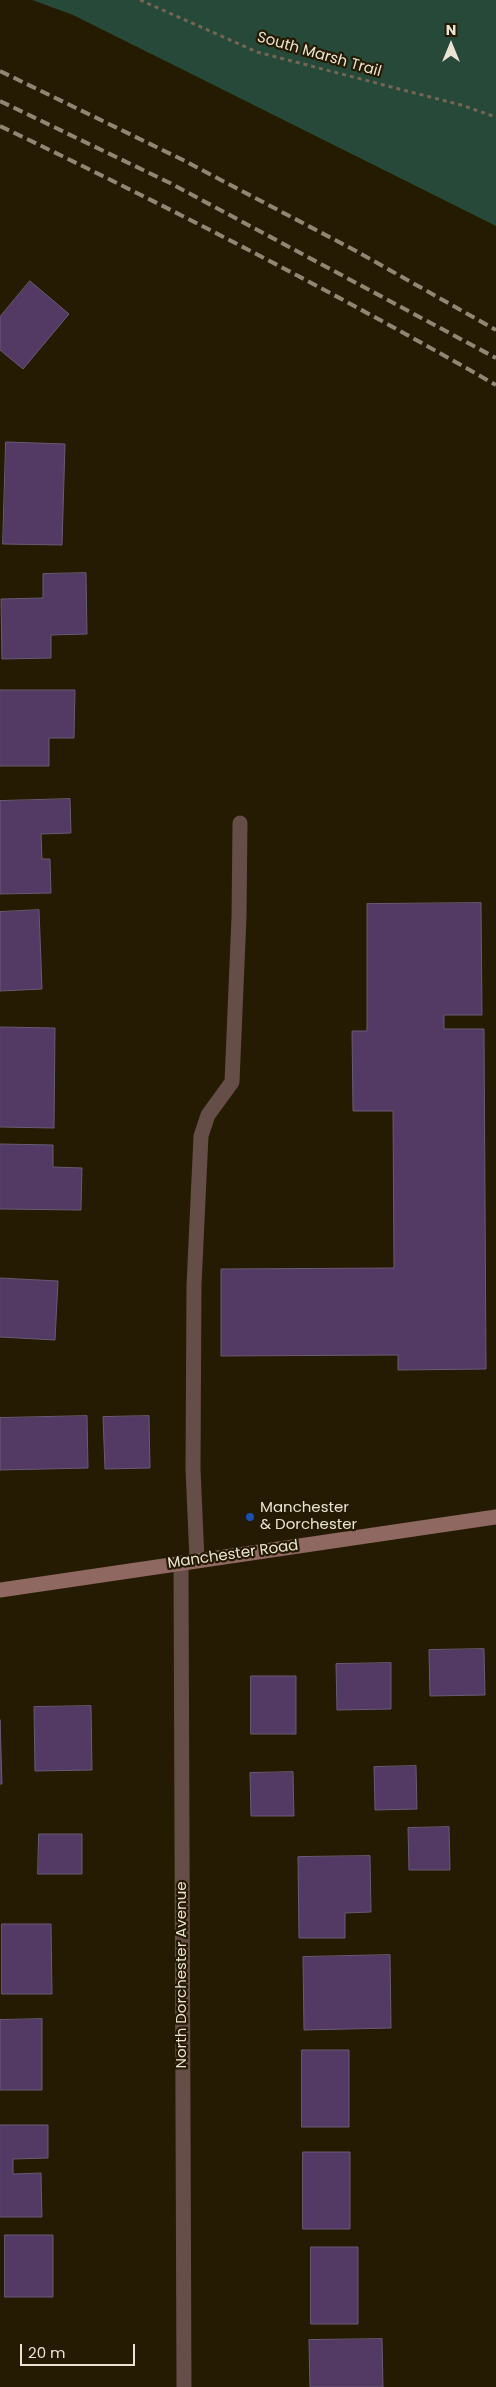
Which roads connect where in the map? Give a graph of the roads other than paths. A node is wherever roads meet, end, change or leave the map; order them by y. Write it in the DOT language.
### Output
graph roads {
  1 [pos="240,823"];
  2 [pos="496,1517"];
  3 [pos="196,1560"];
  4 [pos="181,1563"];
  5 [pos="0,1590"];
  6 [pos="184,2387"];
  1 -- 3 [label="street"];
  2 -- 3 [label="street, Manchester Road"];
  3 -- 4 [label="street, Manchester Road"];
  4 -- 5 [label="street, Manchester Road"];
  4 -- 6 [label="street, North Dorchester Avenue"];
}
